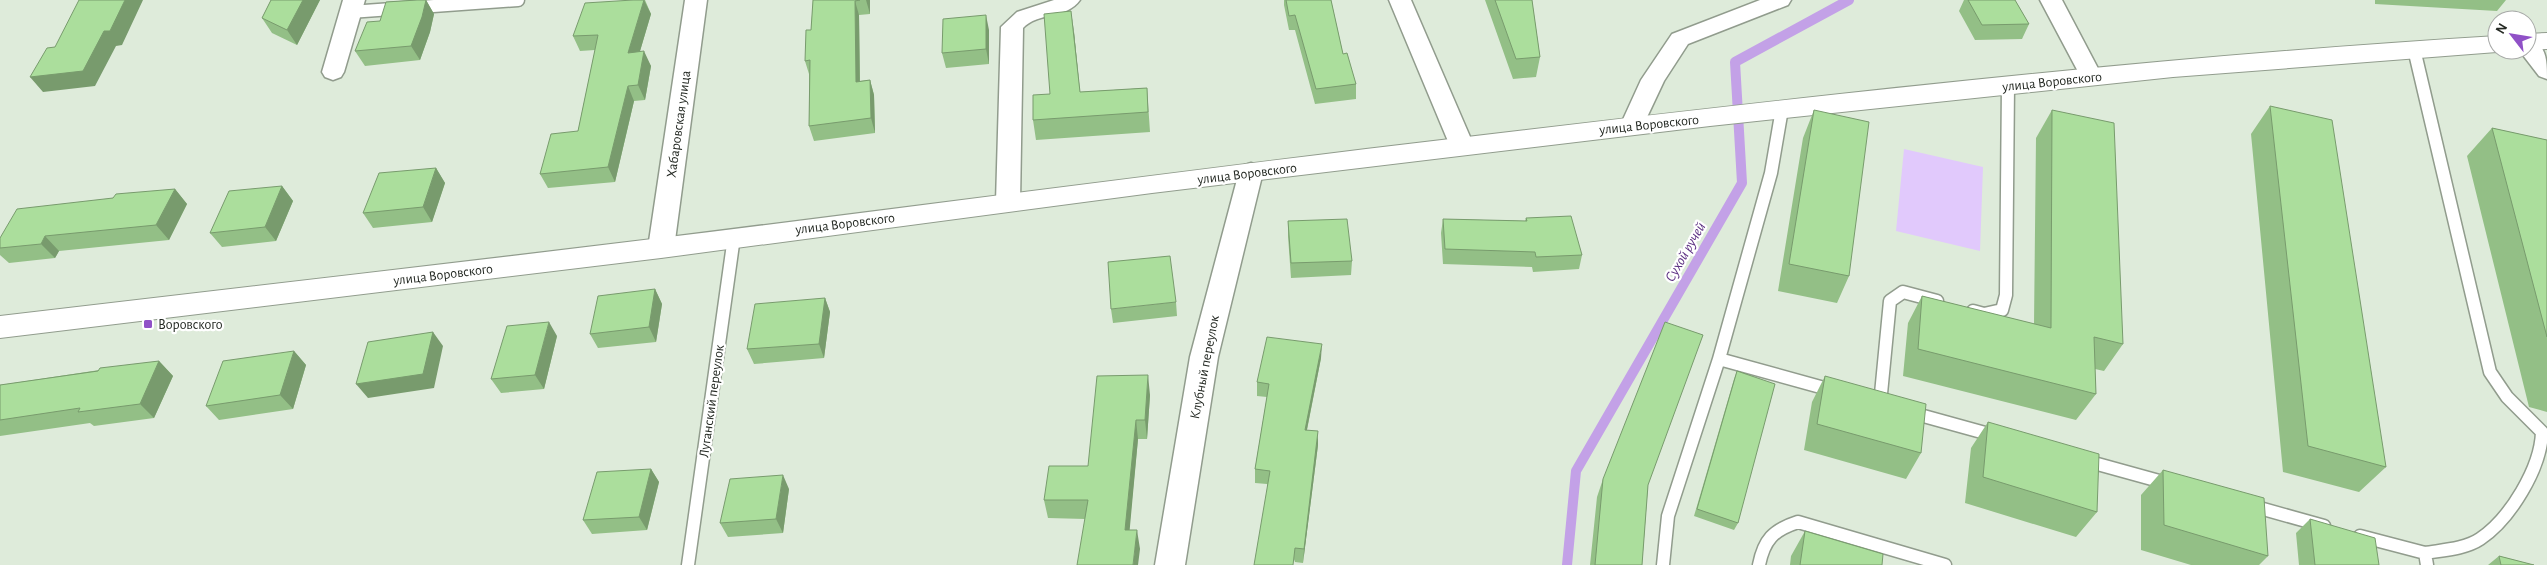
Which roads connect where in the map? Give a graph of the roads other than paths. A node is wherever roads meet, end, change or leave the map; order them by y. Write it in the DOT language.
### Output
graph roads {
  1 [pos="518,0"];
  2 [pos="696,0"];
  3 [pos="1069,0"];
  4 [pos="1400,0"];
  5 [pos="1780,0"];
  6 [pos="2051,0"];
  7 [pos="352,6"];
  8 [pos="2487,45"];
  9 [pos="2414,49"];
  10 [pos="2537,58"];
  11 [pos="2547,71"];
  12 [pos="333,72"];
  13 [pos="2091,76"];
  14 [pos="2008,85"];
  15 [pos="1782,110"];
  16 [pos="1632,126"];
  17 [pos="1462,146"];
  18 [pos="1251,172"];
  19 [pos="1008,202"];
  20 [pos="734,237"];
  21 [pos="661,248"];
  22 [pos="0,327"];
  23 [pos="1719,359"];
  24 [pos="1852,396"];
  25 [pos="2014,441"];
  26 [pos="2071,456"];
  27 [pos="2186,488"];
  28 [pos="2233,501"];
  29 [pos="2426,559"];
  30 [pos="688,565"];
  31 [pos="1170,565"];
  32 [pos="1663,565"];
  33 [pos="1759,565"];
  34 [pos="1945,565"];
  1 -- 7 [label="lane"];
  2 -- 21 [label="street, Хабаровская улица"];
  3 -- 19 [label="street"];
  4 -- 17 [label="street"];
  5 -- 16 [label="street"];
  6 -- 13 [label="street"];
  7 -- 12 [label="street"];
  8 -- 9 [label="main road, улица Воровского"];
  9 -- 13 [label="main road, улица Воровского"];
  9 -- 29 [label="lane"];
  10 -- 11 [label="street"];
  13 -- 14 [label="main road, улица Воровского"];
  14 -- 15 [label="main road, улица Воровского"];
  14 -- 25 [label="lane"];
  15 -- 16 [label="main road, улица Воровского"];
  15 -- 23 [label="lane"];
  16 -- 17 [label="main road, улица Воровского"];
  17 -- 18 [label="main road, улица Воровского"];
  18 -- 19 [label="main road, улица Воровского"];
  18 -- 31 [label="street, Клубный переулок"];
  19 -- 20 [label="main road, улица Воровского"];
  20 -- 21 [label="main road, улица Воровского"];
  20 -- 30 [label="lane, Луганский переулок"];
  21 -- 22 [label="main road, улица Воровского"];
  23 -- 24 [label="lane"];
  23 -- 32 [label="lane"];
  26 -- 27 [label="lane"];
  28 -- 29 [label="lane"];
  33 -- 34 [label="lane"];
}
